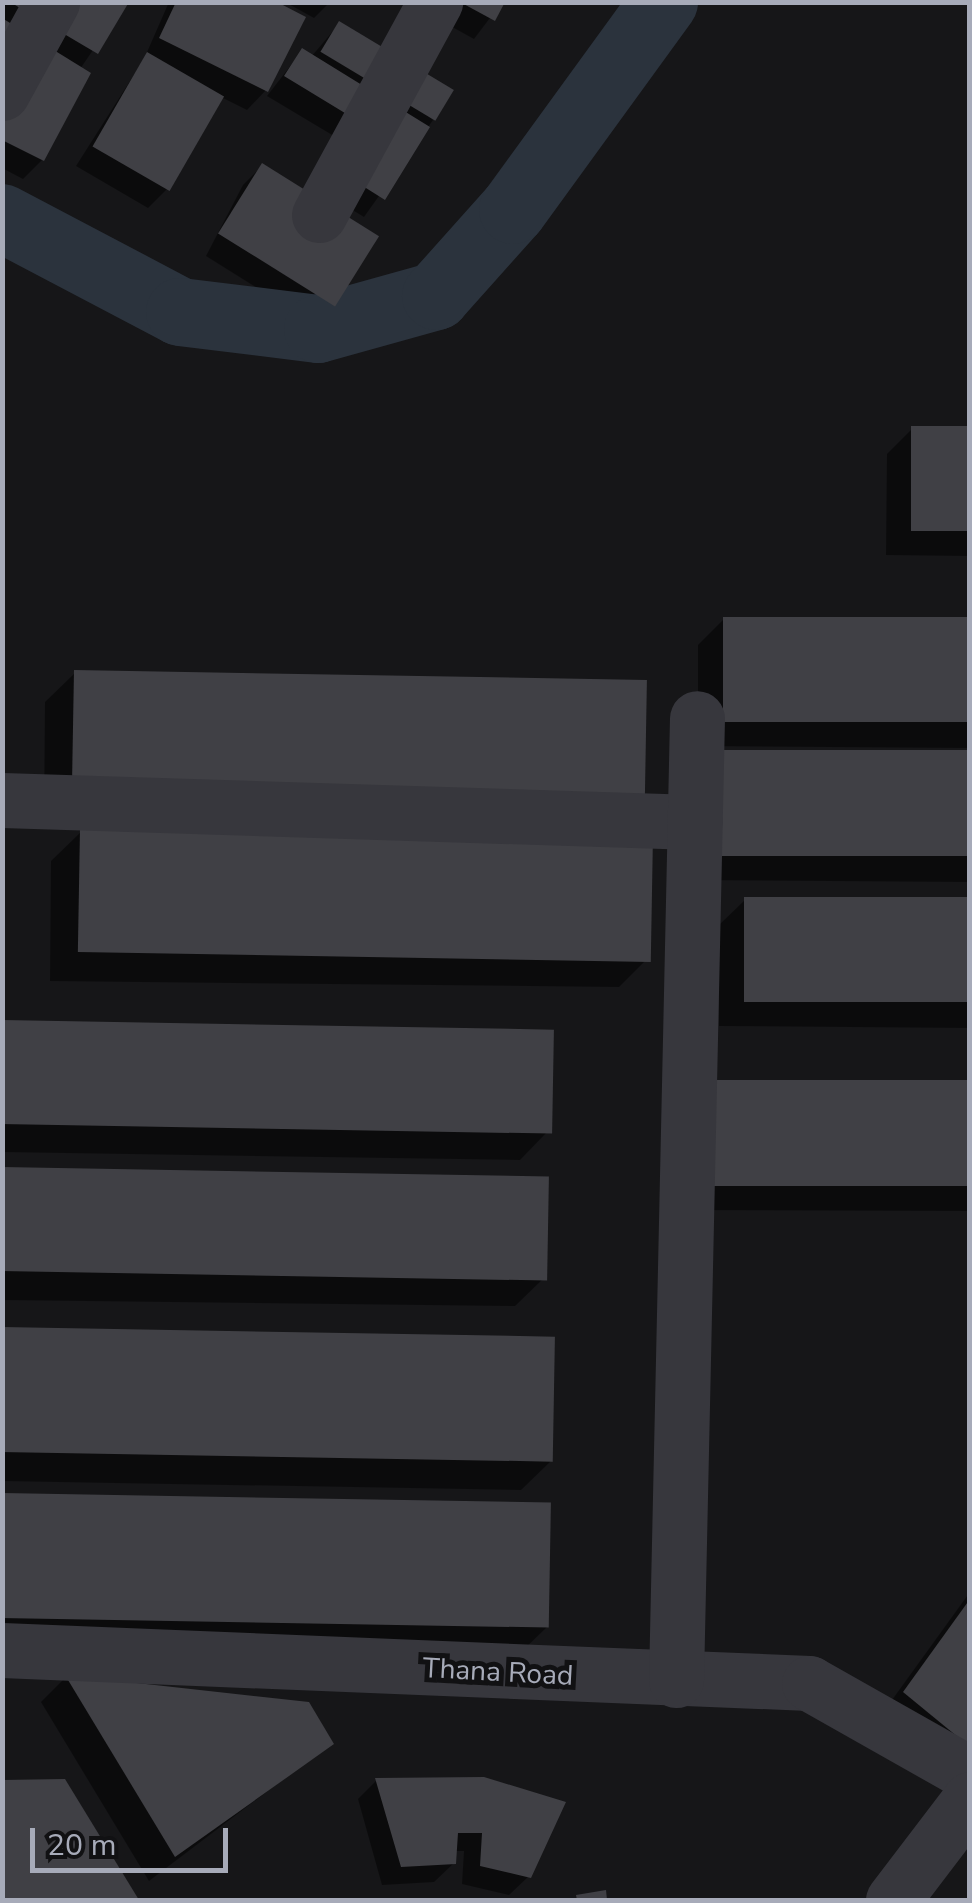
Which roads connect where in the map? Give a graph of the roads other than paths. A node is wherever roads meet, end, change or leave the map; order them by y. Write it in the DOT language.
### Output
graph roads {
  1 [pos="52,2"];
  2 [pos="435,2"];
  3 [pos="2,93"];
  4 [pos="319,215"];
  5 [pos="697,718"];
  6 [pos="2,800"];
  7 [pos="695,822"];
  8 [pos="2,1650"];
  9 [pos="676,1680"];
  10 [pos="970,1774"];
  11 [pos="970,1799"];
  12 [pos="893,1900"];
  1 -- 3 [label="street"];
  2 -- 4 [label="street"];
  5 -- 7 [label="street"];
  6 -- 7 [label="street"];
  7 -- 9 [label="street"];
  8 -- 9 [label="street, Thana Road"];
  9 -- 10 [label="street, Thana Road"];
  11 -- 12 [label="street"];
}
